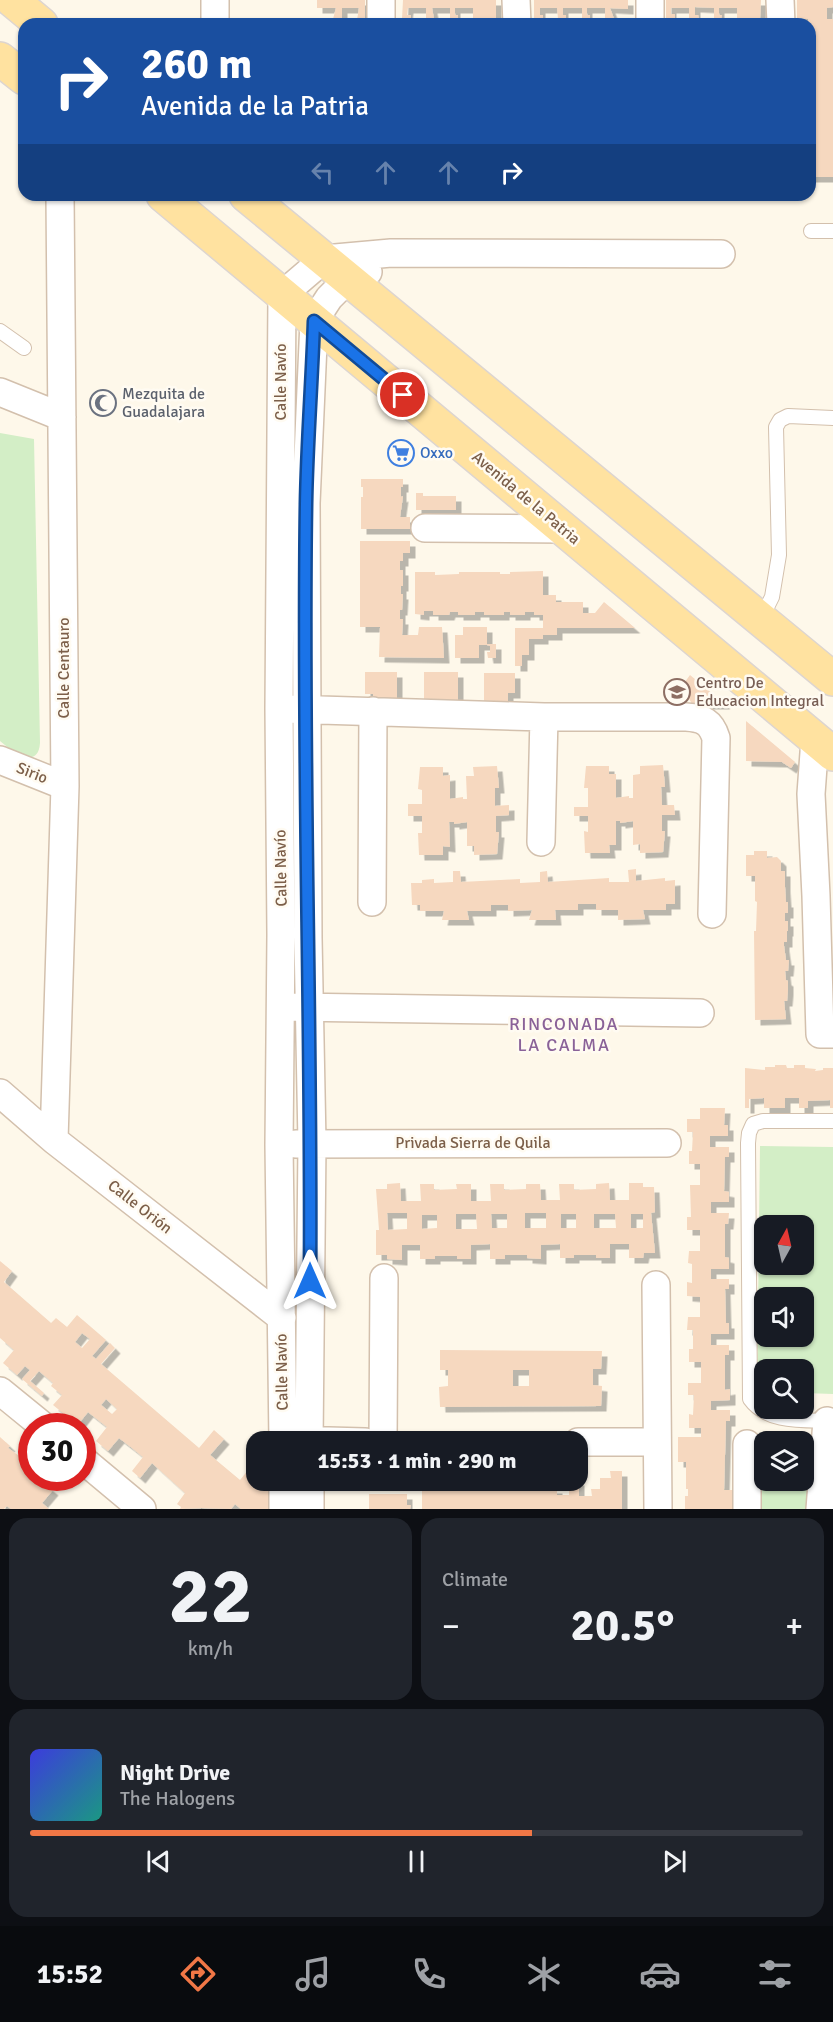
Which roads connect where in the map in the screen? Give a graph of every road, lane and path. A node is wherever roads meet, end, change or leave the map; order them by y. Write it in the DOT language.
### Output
graph roads {
  1 [pos="12,0"];
  2 [pos="215,0"];
  3 [pos="381,0"];
  4 [pos="516,0"];
  5 [pos="650,0"];
  6 [pos="780,0"];
  7 [pos="34,18"];
  8 [pos="215,18"];
  9 [pos="381,18"];
  10 [pos="517,18"];
  11 [pos="650,18"];
  12 [pos="781,18"];
  13 [pos="0,59"];
  14 [pos="18,73"];
  15 [pos="60,201"];
  16 [pos="171,201"];
  17 [pos="253,201"];
  18 [pos="811,231"];
  19 [pos="833,231"];
  20 [pos="721,254"];
  21 [pos="336,269"];
  22 [pos="282,295"];
  23 [pos="314,321"];
  24 [pos="0,331"];
  25 [pos="24,348"];
  26 [pos="0,392"];
  27 [pos="62,417"];
  28 [pos="833,418"];
  29 [pos="425,528"];
  30 [pos="563,529"];
  31 [pos="760,620"];
  32 [pos="833,679"];
  33 [pos="279,709"];
  34 [pos="307,710"];
  35 [pos="374,711"];
  36 [pos="544,717"];
  37 [pos="824,747"];
  38 [pos="0,760"];
  39 [pos="65,786"];
  40 [pos="541,842"];
  41 [pos="372,902"];
  42 [pos="825,902"];
  43 [pos="712,914"];
  44 [pos="281,1007"];
  45 [pos="309,1007"];
  46 [pos="700,1013"];
  47 [pos="833,1034"];
  48 [pos="0,1093"];
  49 [pos="833,1121"];
  50 [pos="54,1140"];
  51 [pos="312,1143"];
  52 [pos="667,1143"];
  53 [pos="279,1144"];
  54 [pos="384,1278"];
  55 [pos="656,1285"];
  56 [pos="282,1318"];
  57 [pos="0,1391"];
  58 [pos="27,1413"];
  59 [pos="830,1421"];
  60 [pos="295,1431"];
  61 [pos="297,1431"];
  62 [pos="383,1431"];
  63 [pos="588,1442"];
  64 [pos="657,1442"];
  65 [pos="747,1444"];
  66 [pos="96,1471"];
  67 [pos="283,1491"];
  68 [pos="310,1491"];
  69 [pos="825,1506"];
  70 [pos="142,1509"];
  71 [pos="283,1509"];
  72 [pos="310,1509"];
  73 [pos="658,1509"];
  74 [pos="747,1509"];
  1 -- 7 [label="main road"];
  2 -- 8 [label="street"];
  3 -- 9 [label="street"];
  4 -- 10 [label="street"];
  5 -- 11 [label="street"];
  6 -- 12 [label="street"];
  13 -- 14 [label="main road"];
  15 -- 27 [label="street, Calle Centauro"];
  16 -- 22 [label="main road, Avenida de la Patria"];
  17 -- 21 [label="main road"];
  18 -- 19 [label="lane"];
  20 -- 21 [label="street"];
  21 -- 22 [label="street"];
  21 -- 23 [label="street"];
  21 -- 31 [label="main road"];
  22 -- 23 [label="main road, Avenida de la Patria"];
  22 -- 33 [label="street, Calle Navío"];
  23 -- 30 [label="main road, Avenida de la Patria"];
  23 -- 34 [label="street, Calle Navío"];
  24 -- 25 [label="lane"];
  26 -- 27 [label="street"];
  27 -- 39 [label="street, Calle Centauro"];
  28 -- 31 [label="lane"];
  29 -- 30 [label="street"];
  30 -- 37 [label="main road, Avenida de la Patria"];
  31 -- 32 [label="main road"];
  33 -- 34 [label="street"];
  33 -- 44 [label="street, Calle Navío"];
  34 -- 35 [label="street"];
  34 -- 45 [label="street, Calle Navío"];
  35 -- 36 [label="street"];
  35 -- 41 [label="street"];
  36 -- 40 [label="street"];
  36 -- 43 [label="street"];
  37 -- 42 [label="street"];
  38 -- 39 [label="street, Sirio"];
  39 -- 50 [label="street, Calle Centauro"];
  42 -- 47 [label="street"];
  44 -- 45 [label="street"];
  44 -- 53 [label="street, Calle Navío"];
  45 -- 46 [label="street"];
  45 -- 51 [label="street, Calle Navío"];
  48 -- 50 [label="street, Calle Orión"];
  49 -- 59 [label="lane"];
  50 -- 56 [label="street, Calle Orión"];
  51 -- 52 [label="street, Privada Sierra de Quila"];
  51 -- 53 [label="street, Privada Sierra de Quila"];
  51 -- 61 [label="street, Calle Navío"];
  53 -- 56 [label="street, Calle Navío"];
  54 -- 62 [label="street"];
  55 -- 64 [label="street"];
  56 -- 60 [label="street, Calle Navío"];
  57 -- 58 [label="street"];
  59 -- 69 [label="street"];
  63 -- 64 [label="street"];
  64 -- 73 [label="street"];
  65 -- 74 [label="street"];
  66 -- 70 [label="street"];
  67 -- 71 [label="street"];
  68 -- 72 [label="street"];
}
